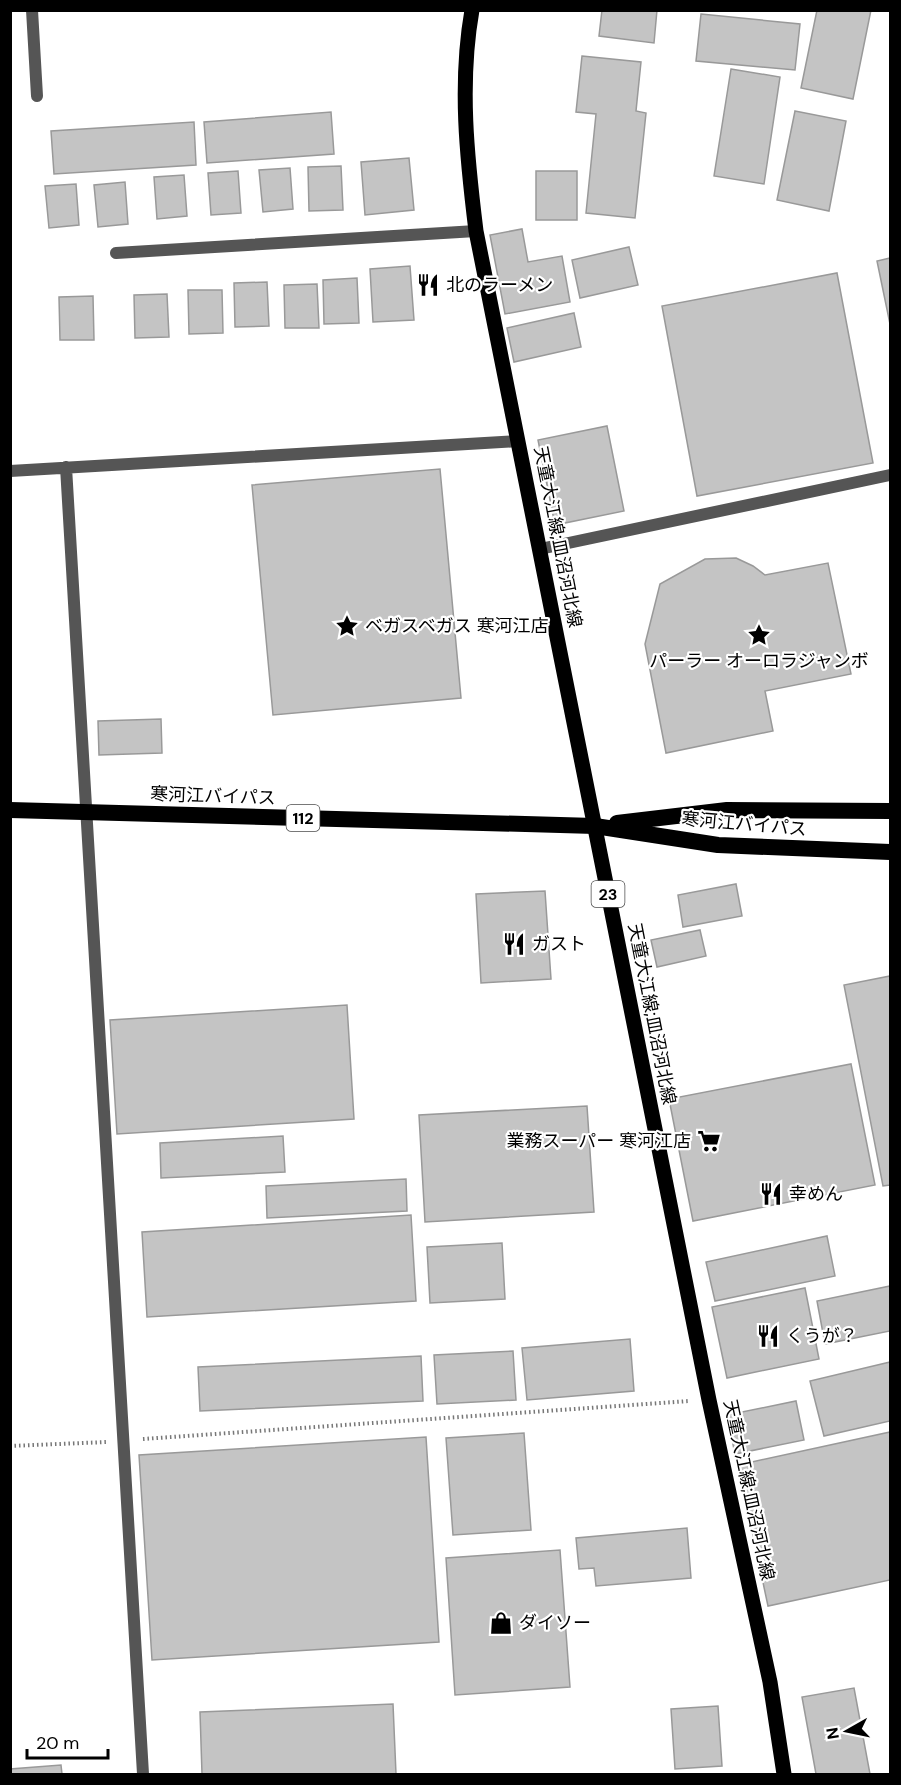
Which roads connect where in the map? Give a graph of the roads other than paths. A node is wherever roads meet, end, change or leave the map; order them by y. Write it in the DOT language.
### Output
graph roads {
  1 [pos="32,10"];
  2 [pos="472,10"];
  3 [pos="37,96"];
  4 [pos="476,231"];
  5 [pos="116,253"];
  6 [pos="519,441"];
  7 [pos="66,467"];
  8 [pos="10,471"];
  9 [pos="891,476"];
  10 [pos="540,549"];
  11 [pos="10,810"];
  12 [pos="86,812"];
  13 [pos="891,812"];
  14 [pos="595,826"];
  15 [pos="891,852"];
  16 [pos="143,1774"];
  17 [pos="784,1774"];
  1 -- 3 [label="lane"];
  2 -- 4 [label="main road, 天童大江線;皿沼河北線 / 23"];
  4 -- 5 [label="lane"];
  4 -- 6 [label="main road, 天童大江線;皿沼河北線 / 23"];
  6 -- 7 [label="lane"];
  6 -- 10 [label="main road, 天童大江線;皿沼河北線 / 23"];
  7 -- 8 [label="lane"];
  7 -- 12 [label="lane"];
  9 -- 10 [label="lane"];
  10 -- 14 [label="main road, 天童大江線;皿沼河北線 / 23"];
  11 -- 12 [label="highway, 寒河江バイパス / 112"];
  12 -- 14 [label="highway, 寒河江バイパス / 112"];
  12 -- 16 [label="lane"];
  13 -- 14 [label="highway, 寒河江バイパス / 112"];
  14 -- 15 [label="highway, 寒河江バイパス / 112"];
  14 -- 17 [label="main road, 天童大江線;皿沼河北線 / 23"];
}
